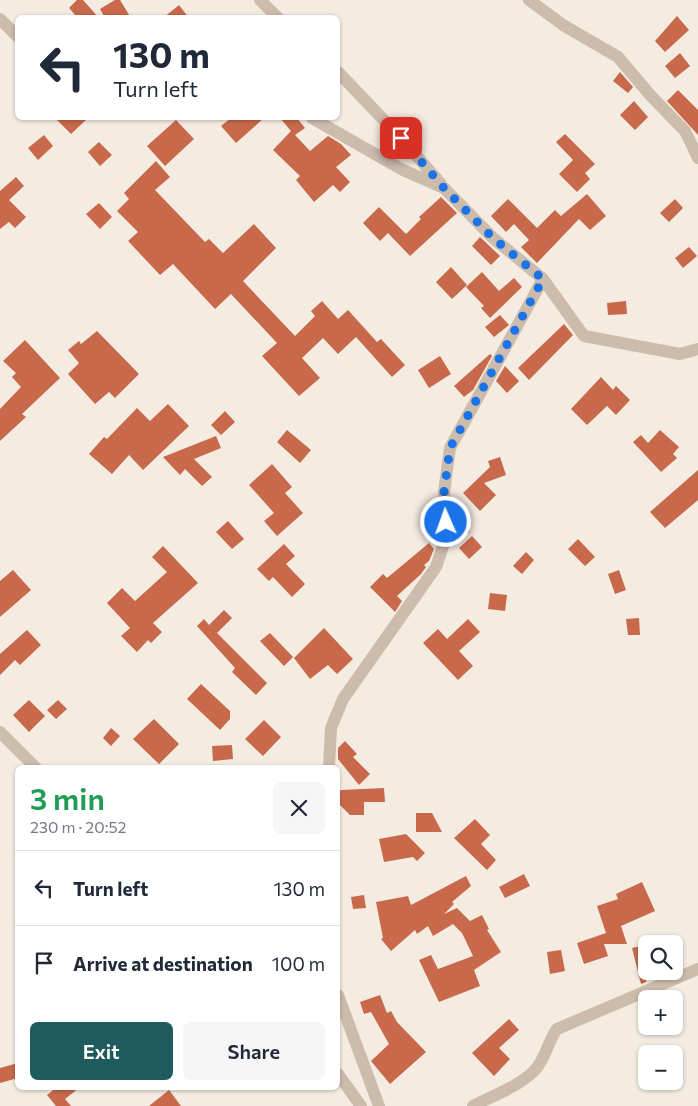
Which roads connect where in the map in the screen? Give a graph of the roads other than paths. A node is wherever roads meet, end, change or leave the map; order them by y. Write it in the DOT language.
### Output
graph roads {
  1 [pos="260,0"];
  2 [pos="528,0"];
  3 [pos="275,15"];
  4 [pos="0,19"];
  5 [pos="15,34"];
  6 [pos="340,74"];
  7 [pos="316,120"];
  8 [pos="698,158"];
  9 [pos="444,188"];
  10 [pos="543,279"];
  11 [pos="698,349"];
  12 [pos="0,732"];
  13 [pos="33,765"];
  14 [pos="329,765"];
  15 [pos="698,969"];
  16 [pos="340,999"];
  17 [pos="340,1077"];
  18 [pos="361,1106"];
  19 [pos="379,1106"];
  20 [pos="473,1106"];
  1 -- 3 [label="street"];
  2 -- 8 [label="street"];
  4 -- 5 [label="street"];
  6 -- 9 [label="street"];
  7 -- 9 [label="street"];
  9 -- 10 [label="street"];
  10 -- 11 [label="street"];
  10 -- 14 [label="street"];
  12 -- 13 [label="street"];
  15 -- 20 [label="street"];
  16 -- 19 [label="street"];
  17 -- 18 [label="street"];
}
